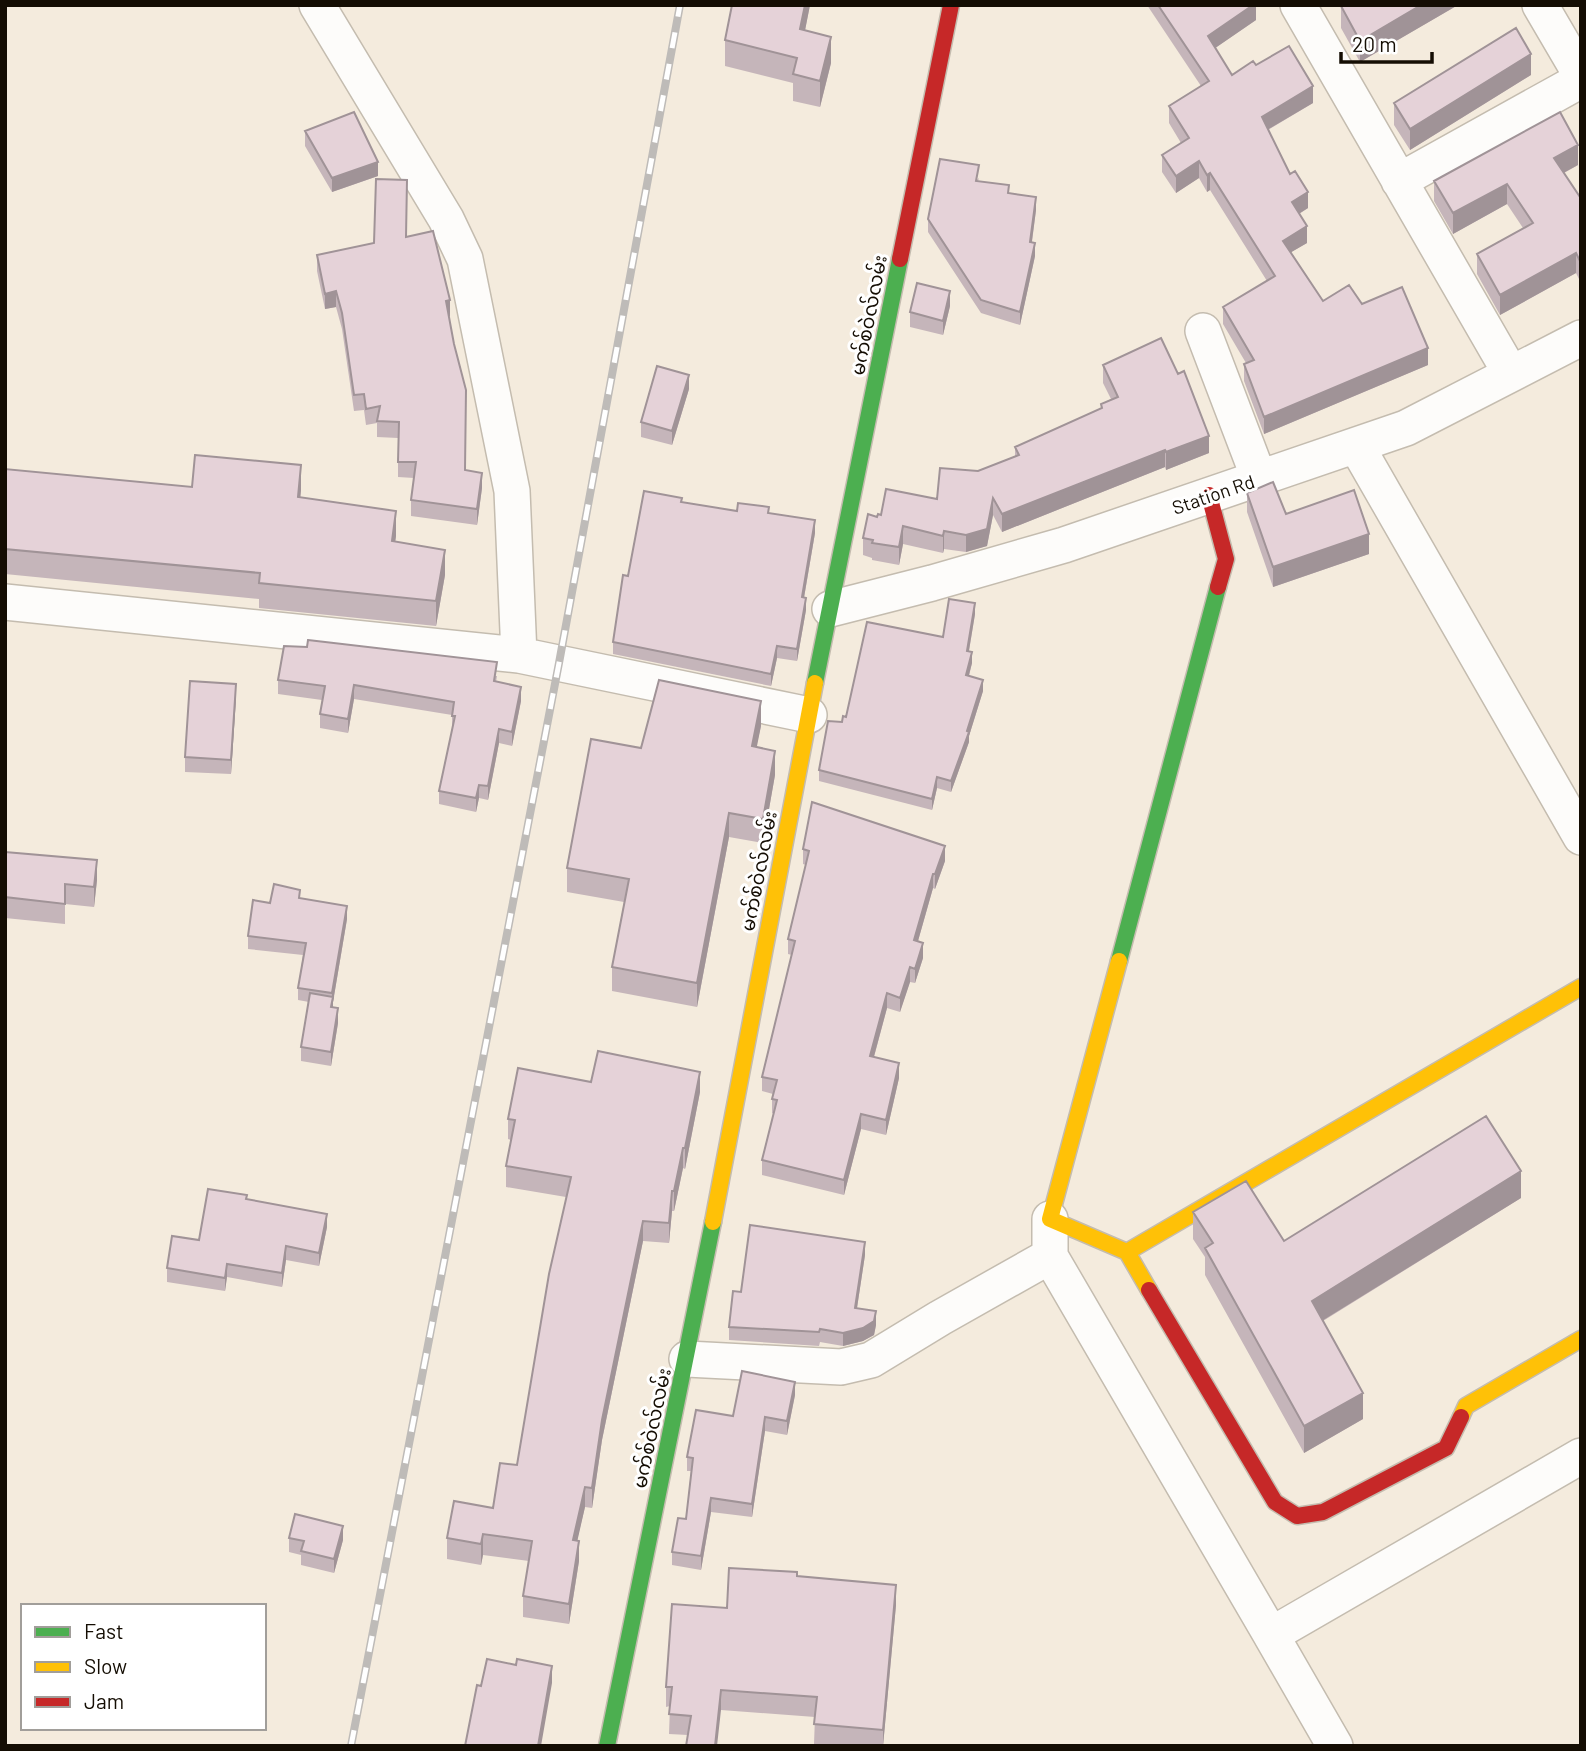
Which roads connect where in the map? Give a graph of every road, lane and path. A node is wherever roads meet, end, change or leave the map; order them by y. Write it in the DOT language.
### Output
graph roads {
  1 [pos="317,5"];
  2 [pos="951,5"];
  3 [pos="1298,5"];
  4 [pos="1540,5"];
  5 [pos="1581,78"];
  6 [pos="1399,181"];
  7 [pos="1203,331"];
  8 [pos="1581,338"];
  9 [pos="1511,374"];
  10 [pos="1356,445"];
  11 [pos="1259,478"];
  12 [pos="1209,495"];
  13 [pos="5,601"];
  14 [pos="830,609"];
  15 [pos="519,654"];
  16 [pos="809,715"];
  17 [pos="1581,837"];
  18 [pos="1581,986"];
  19 [pos="1050,1219"];
  20 [pos="1127,1252"];
  21 [pos="1051,1256"];
  22 [pos="1581,1339"];
  23 [pos="687,1359"];
  24 [pos="1581,1456"];
  25 [pos="1271,1635"];
  26 [pos="607,1746"];
  27 [pos="1335,1746"];
  1 -- 15 [label="street"];
  2 -- 14 [label="street, မက်စ်ဝဲလ်လမ်း"];
  3 -- 6 [label="street"];
  4 -- 5 [label="street"];
  5 -- 6 [label="street"];
  6 -- 9 [label="street"];
  7 -- 11 [label="street"];
  8 -- 9 [label="street, Station Rd"];
  9 -- 10 [label="street, Station Rd"];
  10 -- 11 [label="street, Station Rd"];
  10 -- 17 [label="street"];
  11 -- 12 [label="street, Station Rd"];
  12 -- 14 [label="street, Station Rd"];
  12 -- 19 [label="street"];
  13 -- 15 [label="street"];
  14 -- 16 [label="street, မက်စ်ဝဲလ်လမ်း"];
  15 -- 16 [label="street"];
  16 -- 23 [label="street, မက်စ်ဝဲလ်လမ်း"];
  18 -- 20 [label="street"];
  19 -- 20 [label="street"];
  19 -- 21 [label="street"];
  20 -- 22 [label="street"];
  21 -- 23 [label="street"];
  21 -- 25 [label="street"];
  23 -- 26 [label="street, မက်စ်ဝဲလ်လမ်း"];
  24 -- 25 [label="street"];
  25 -- 27 [label="street"];
}
